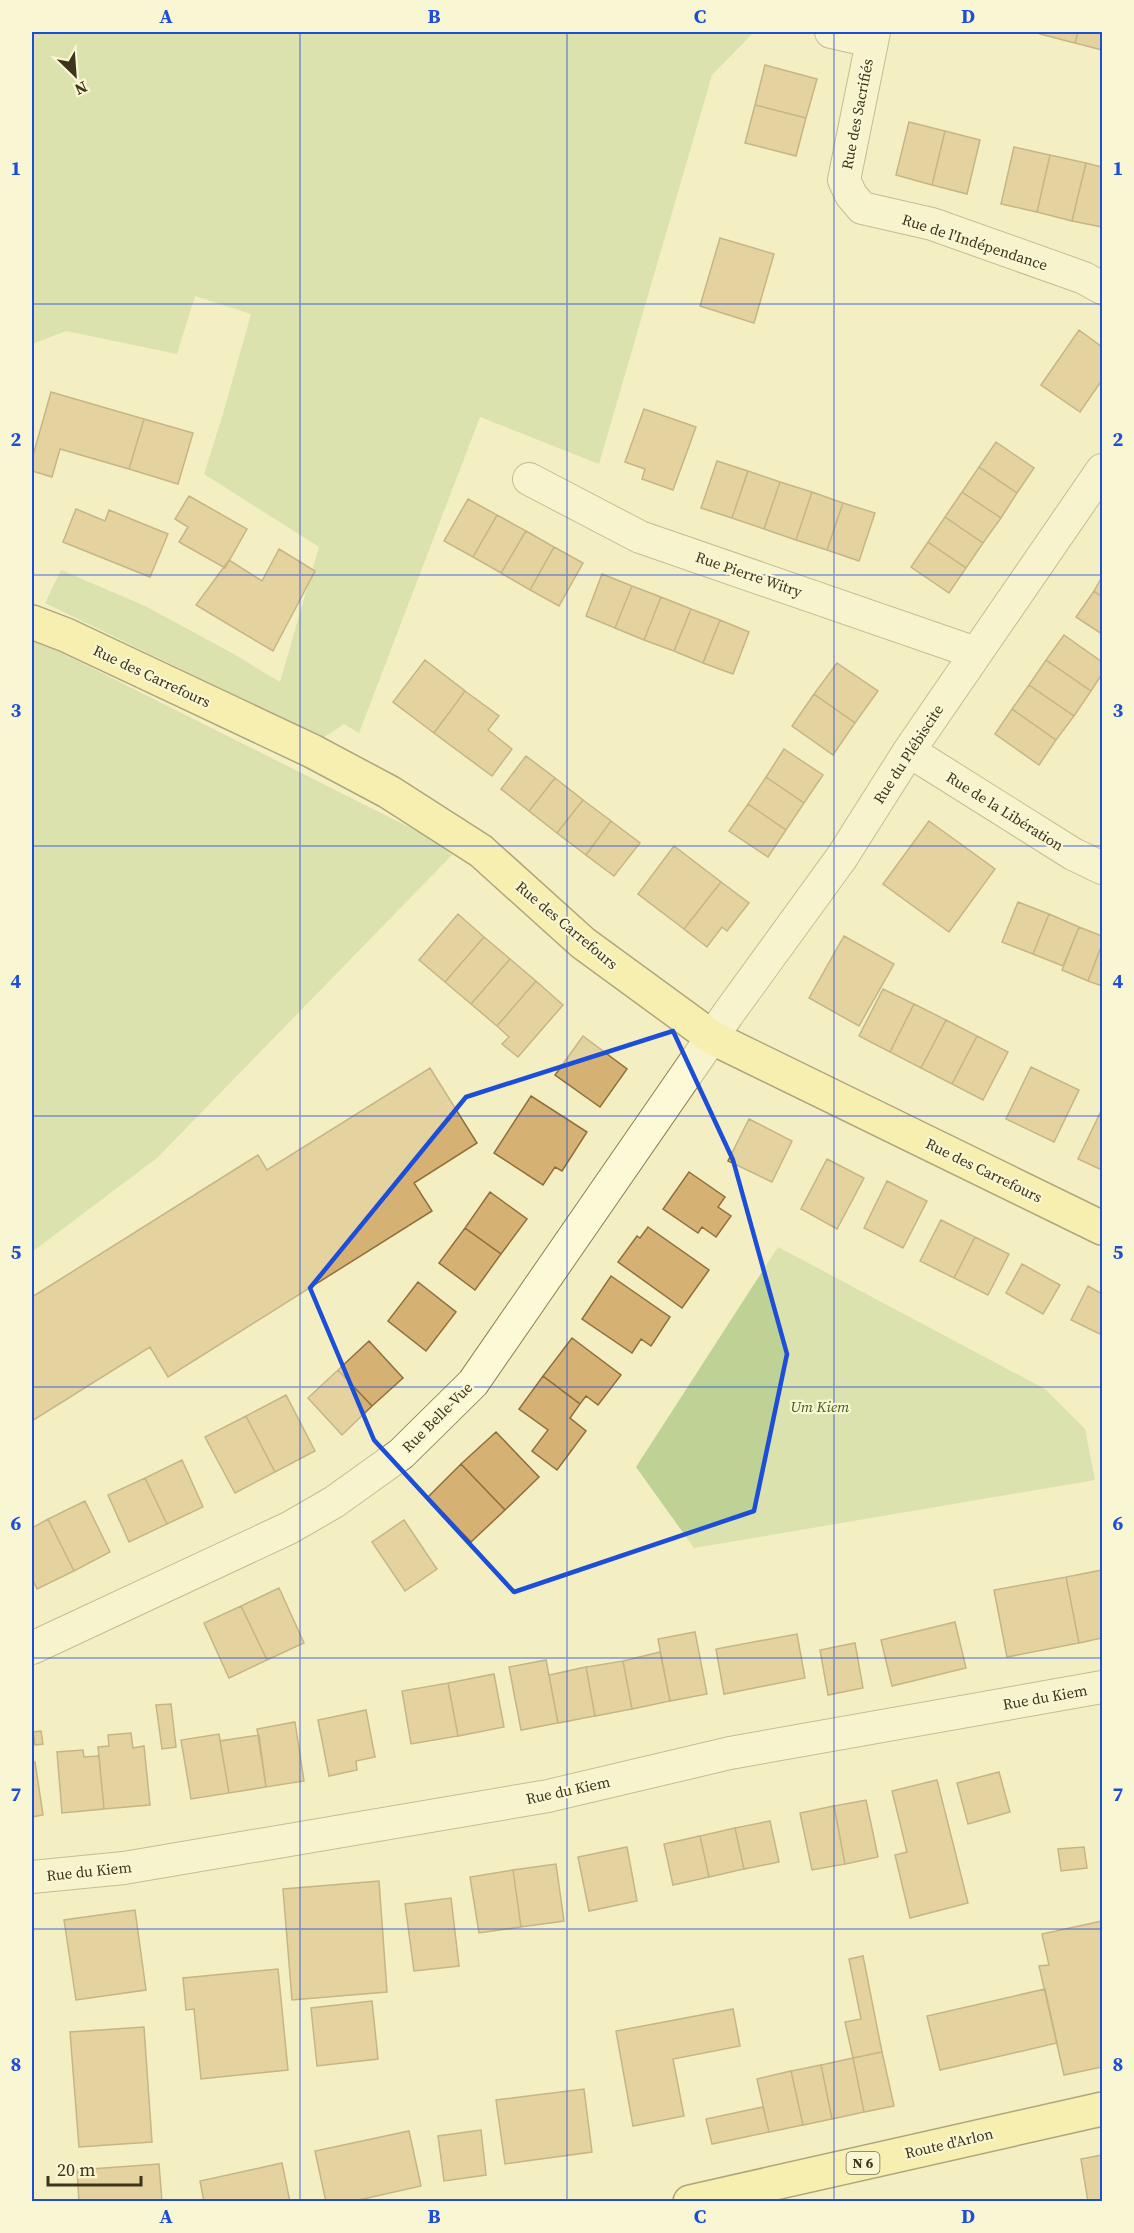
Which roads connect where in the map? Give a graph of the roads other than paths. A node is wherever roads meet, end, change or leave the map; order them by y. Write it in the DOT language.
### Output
graph roads {
  1 [pos="831,32"];
  2 [pos="872,36"];
  3 [pos="851,195"];
  4 [pos="1102,288"];
  5 [pos="1102,470"];
  6 [pos="529,479"];
  7 [pos="32,622"];
  8 [pos="976,653"];
  9 [pos="909,751"];
  10 [pos="1102,868"];
  11 [pos="713,1038"];
  12 [pos="1102,1228"];
  13 [pos="32,1648"];
  14 [pos="1102,1687"];
  15 [pos="32,1877"];
  16 [pos="1102,2109"];
  17 [pos="690,2202"];
  1 -- 2 [label="street"];
  2 -- 3 [label="street, Rue des Sacrifiés"];
  3 -- 4 [label="street, Rue de l'Indépendance"];
  5 -- 8 [label="street, Rue du Plébiscite"];
  6 -- 8 [label="street, Rue Pierre Witry"];
  7 -- 11 [label="main road, Rue des Carrefours"];
  8 -- 9 [label="street, Rue du Plébiscite"];
  9 -- 10 [label="street, Rue de la Libération"];
  9 -- 11 [label="street, Rue du Plébiscite"];
  11 -- 12 [label="main road, Rue des Carrefours"];
  11 -- 13 [label="street, Rue Belle-Vue"];
  14 -- 15 [label="street, Rue du Kiem"];
  16 -- 17 [label="main road, Route d'Arlon / N 6"];
}
